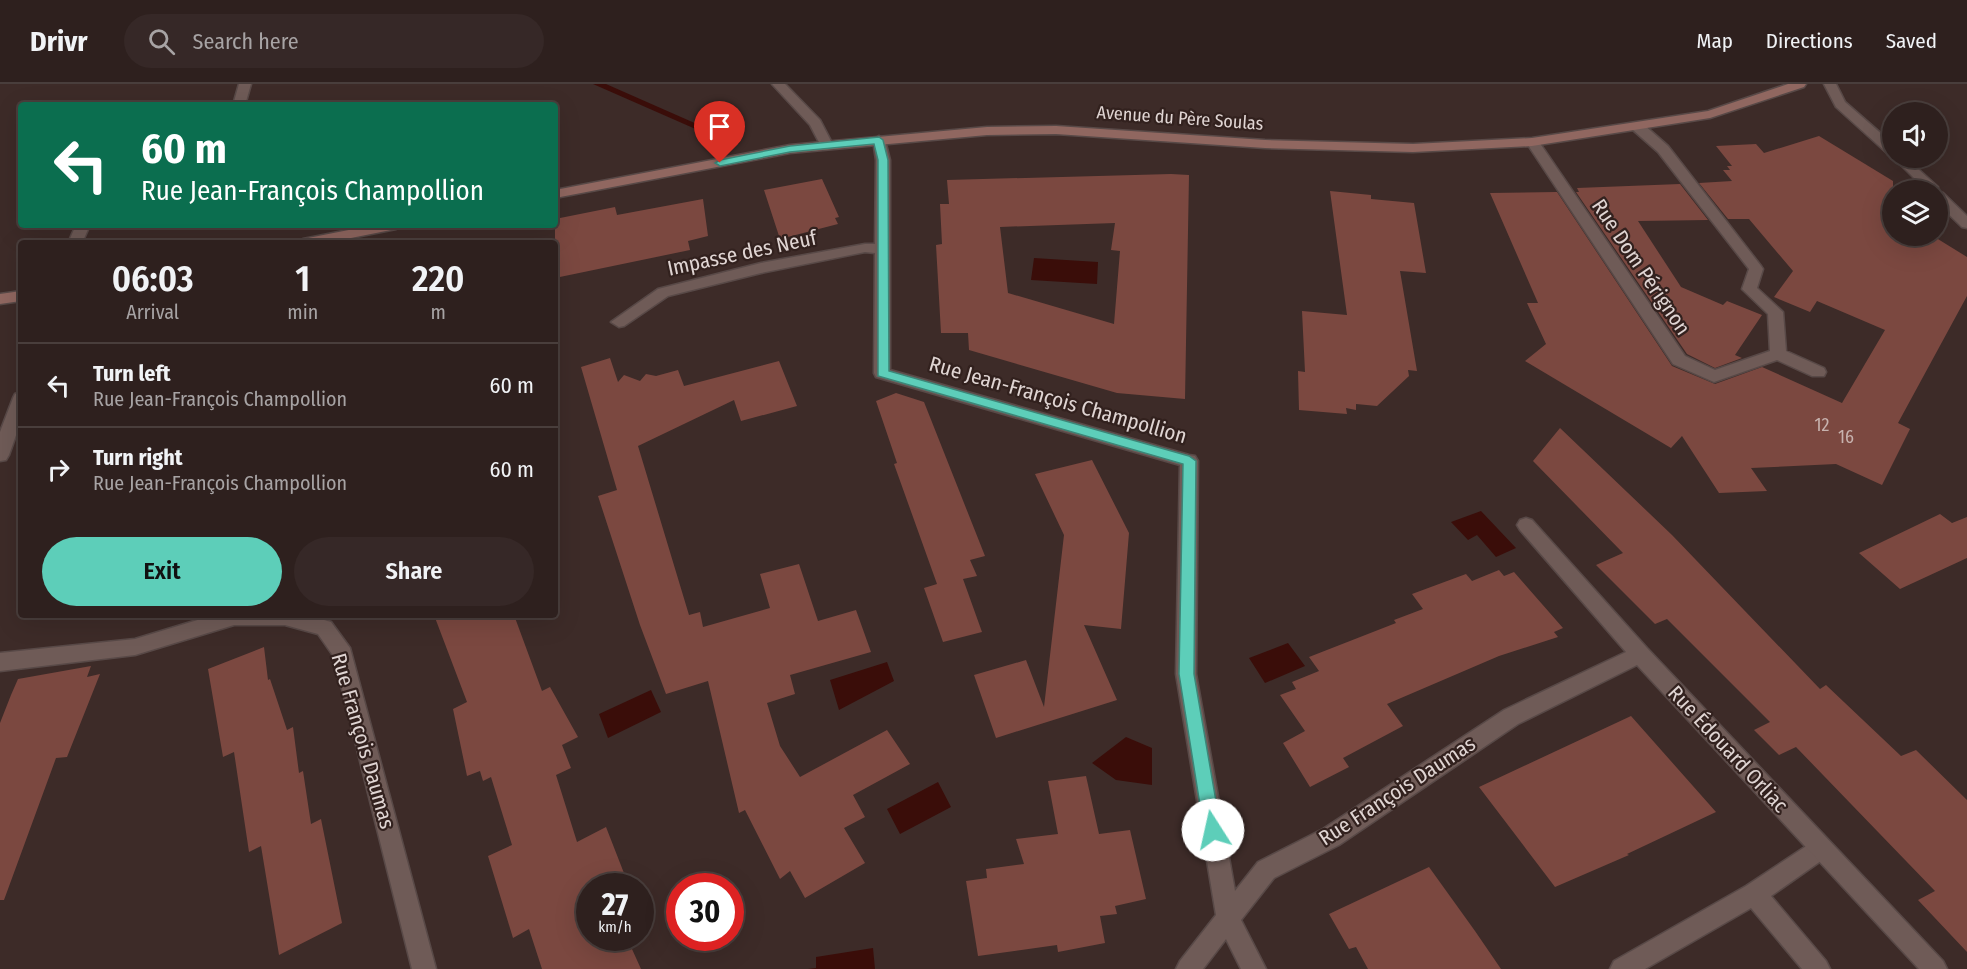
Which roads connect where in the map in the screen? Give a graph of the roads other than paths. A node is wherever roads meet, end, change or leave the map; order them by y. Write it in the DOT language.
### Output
graph roads {
  1 [pos="244,84"];
  2 [pos="778,84"];
  3 [pos="1800,84"];
  4 [pos="1830,84"];
  5 [pos="240,102"];
  6 [pos="1638,127"];
  7 [pos="879,140"];
  8 [pos="1882,141"];
  9 [pos="1532,142"];
  10 [pos="827,145"];
  11 [pos="1910,168"];
  12 [pos="1922,180"];
  13 [pos="558,193"];
  14 [pos="1948,206"];
  15 [pos="1967,224"];
  16 [pos="380,228"];
  17 [pos="318,240"];
  18 [pos="884,249"];
  19 [pos="18,296"];
  20 [pos="0,299"];
  21 [pos="619,322"];
  22 [pos="1778,354"];
  23 [pos="1818,372"];
  24 [pos="18,406"];
  25 [pos="0,455"];
  26 [pos="1526,525"];
  27 [pos="231,618"];
  28 [pos="289,618"];
  29 [pos="1640,654"];
  30 [pos="0,662"];
  31 [pos="1821,848"];
  32 [pos="1754,894"];
  33 [pos="1228,919"];
  34 [pos="424,969"];
  35 [pos="1188,969"];
  36 [pos="1254,969"];
  37 [pos="1622,969"];
  38 [pos="1818,969"];
  39 [pos="1935,969"];
  1 -- 5 [label="street"];
  2 -- 10 [label="street"];
  3 -- 6 [label="main road, Avenue du Père Soulas"];
  4 -- 8 [label="street"];
  6 -- 9 [label="main road, Avenue du Père Soulas"];
  6 -- 22 [label="street"];
  7 -- 9 [label="main road, Avenue du Père Soulas"];
  7 -- 10 [label="main road, Avenue du Père Soulas"];
  7 -- 18 [label="street, Rue Jean-François Champollion"];
  9 -- 22 [label="street, Rue Dom Pérignon"];
  10 -- 13 [label="main road, Avenue du Père Soulas"];
  11 -- 12 [label="street"];
  14 -- 15 [label="street"];
  16 -- 17 [label="main road"];
  18 -- 21 [label="street, Impasse des Neuf"];
  18 -- 33 [label="street, Rue Jean-François Champollion"];
  19 -- 20 [label="main road"];
  22 -- 23 [label="street"];
  24 -- 25 [label="street"];
  26 -- 29 [label="street, Rue Édouard Orliac"];
  27 -- 30 [label="street, Rue François Daumas"];
  28 -- 34 [label="street, Rue François Daumas"];
  29 -- 31 [label="street, Rue Édouard Orliac"];
  29 -- 33 [label="street, Rue François Daumas"];
  31 -- 32 [label="street"];
  31 -- 39 [label="street, Rue Édouard Orliac"];
  32 -- 37 [label="street"];
  32 -- 38 [label="street"];
  33 -- 35 [label="street, Rue François Daumas"];
  33 -- 36 [label="street, Rue Jean-François Champollion"];
}
